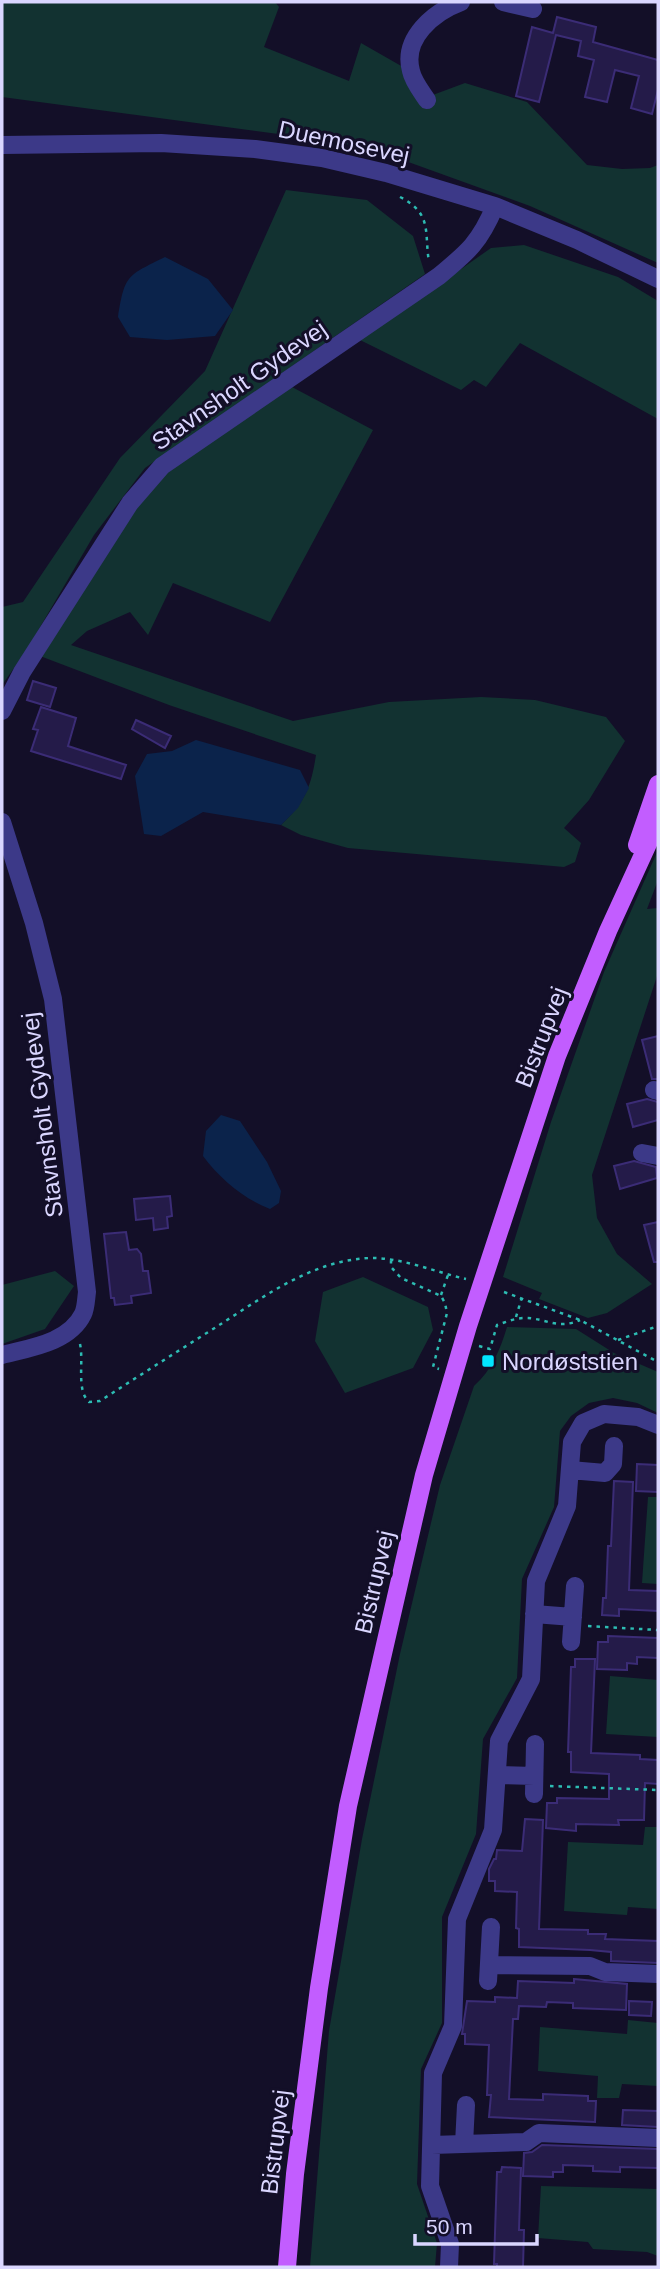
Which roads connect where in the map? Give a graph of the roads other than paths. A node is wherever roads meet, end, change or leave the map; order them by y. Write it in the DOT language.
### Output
graph roads {
  1 [pos="461,2"];
  2 [pos="503,2"];
  3 [pos="533,9"];
  4 [pos="426,100"];
  5 [pos="2,145"];
  6 [pos="495,206"];
  7 [pos="658,279"];
  8 [pos="2,711"];
  9 [pos="658,784"];
  10 [pos="2,822"];
  11 [pos="658,822"];
  12 [pos="608,931"];
  13 [pos="2,1355"];
  14 [pos="658,1425"];
  15 [pos="614,1446"];
  16 [pos="570,1471"];
  17 [pos="575,1586"];
  18 [pos="534,1614"];
  19 [pos="535,1745"];
  20 [pos="497,1775"];
  21 [pos="491,1927"];
  22 [pos="456,1954"];
  23 [pos="489,1967"];
  24 [pos="658,1974"];
  25 [pos="466,2105"];
  26 [pos="658,2138"];
  27 [pos="432,2144"];
  28 [pos="464,2144"];
  29 [pos="287,2267"];
  30 [pos="449,2267"];
  1 -- 4 [label="street"];
  2 -- 3 [label="street"];
  5 -- 6 [label="street, Duemosevej"];
  6 -- 7 [label="street, Duemosevej"];
  6 -- 8 [label="street, Stavnsholt Gydevej"];
  9 -- 12 [label="main road, Bistrupvej"];
  10 -- 13 [label="street, Stavnsholt Gydevej"];
  11 -- 12 [label="main road, Bistrupvej"];
  12 -- 29 [label="main road, Bistrupvej"];
  14 -- 16 [label="street"];
  15 -- 16 [label="street"];
  16 -- 18 [label="street"];
  17 -- 18 [label="street"];
  18 -- 20 [label="street"];
  19 -- 20 [label="street"];
  20 -- 22 [label="street"];
  21 -- 23 [label="street"];
  22 -- 23 [label="street"];
  22 -- 27 [label="street"];
  23 -- 24 [label="street"];
  25 -- 28 [label="street"];
  26 -- 28 [label="street"];
  27 -- 28 [label="street"];
  27 -- 30 [label="street"];
}
